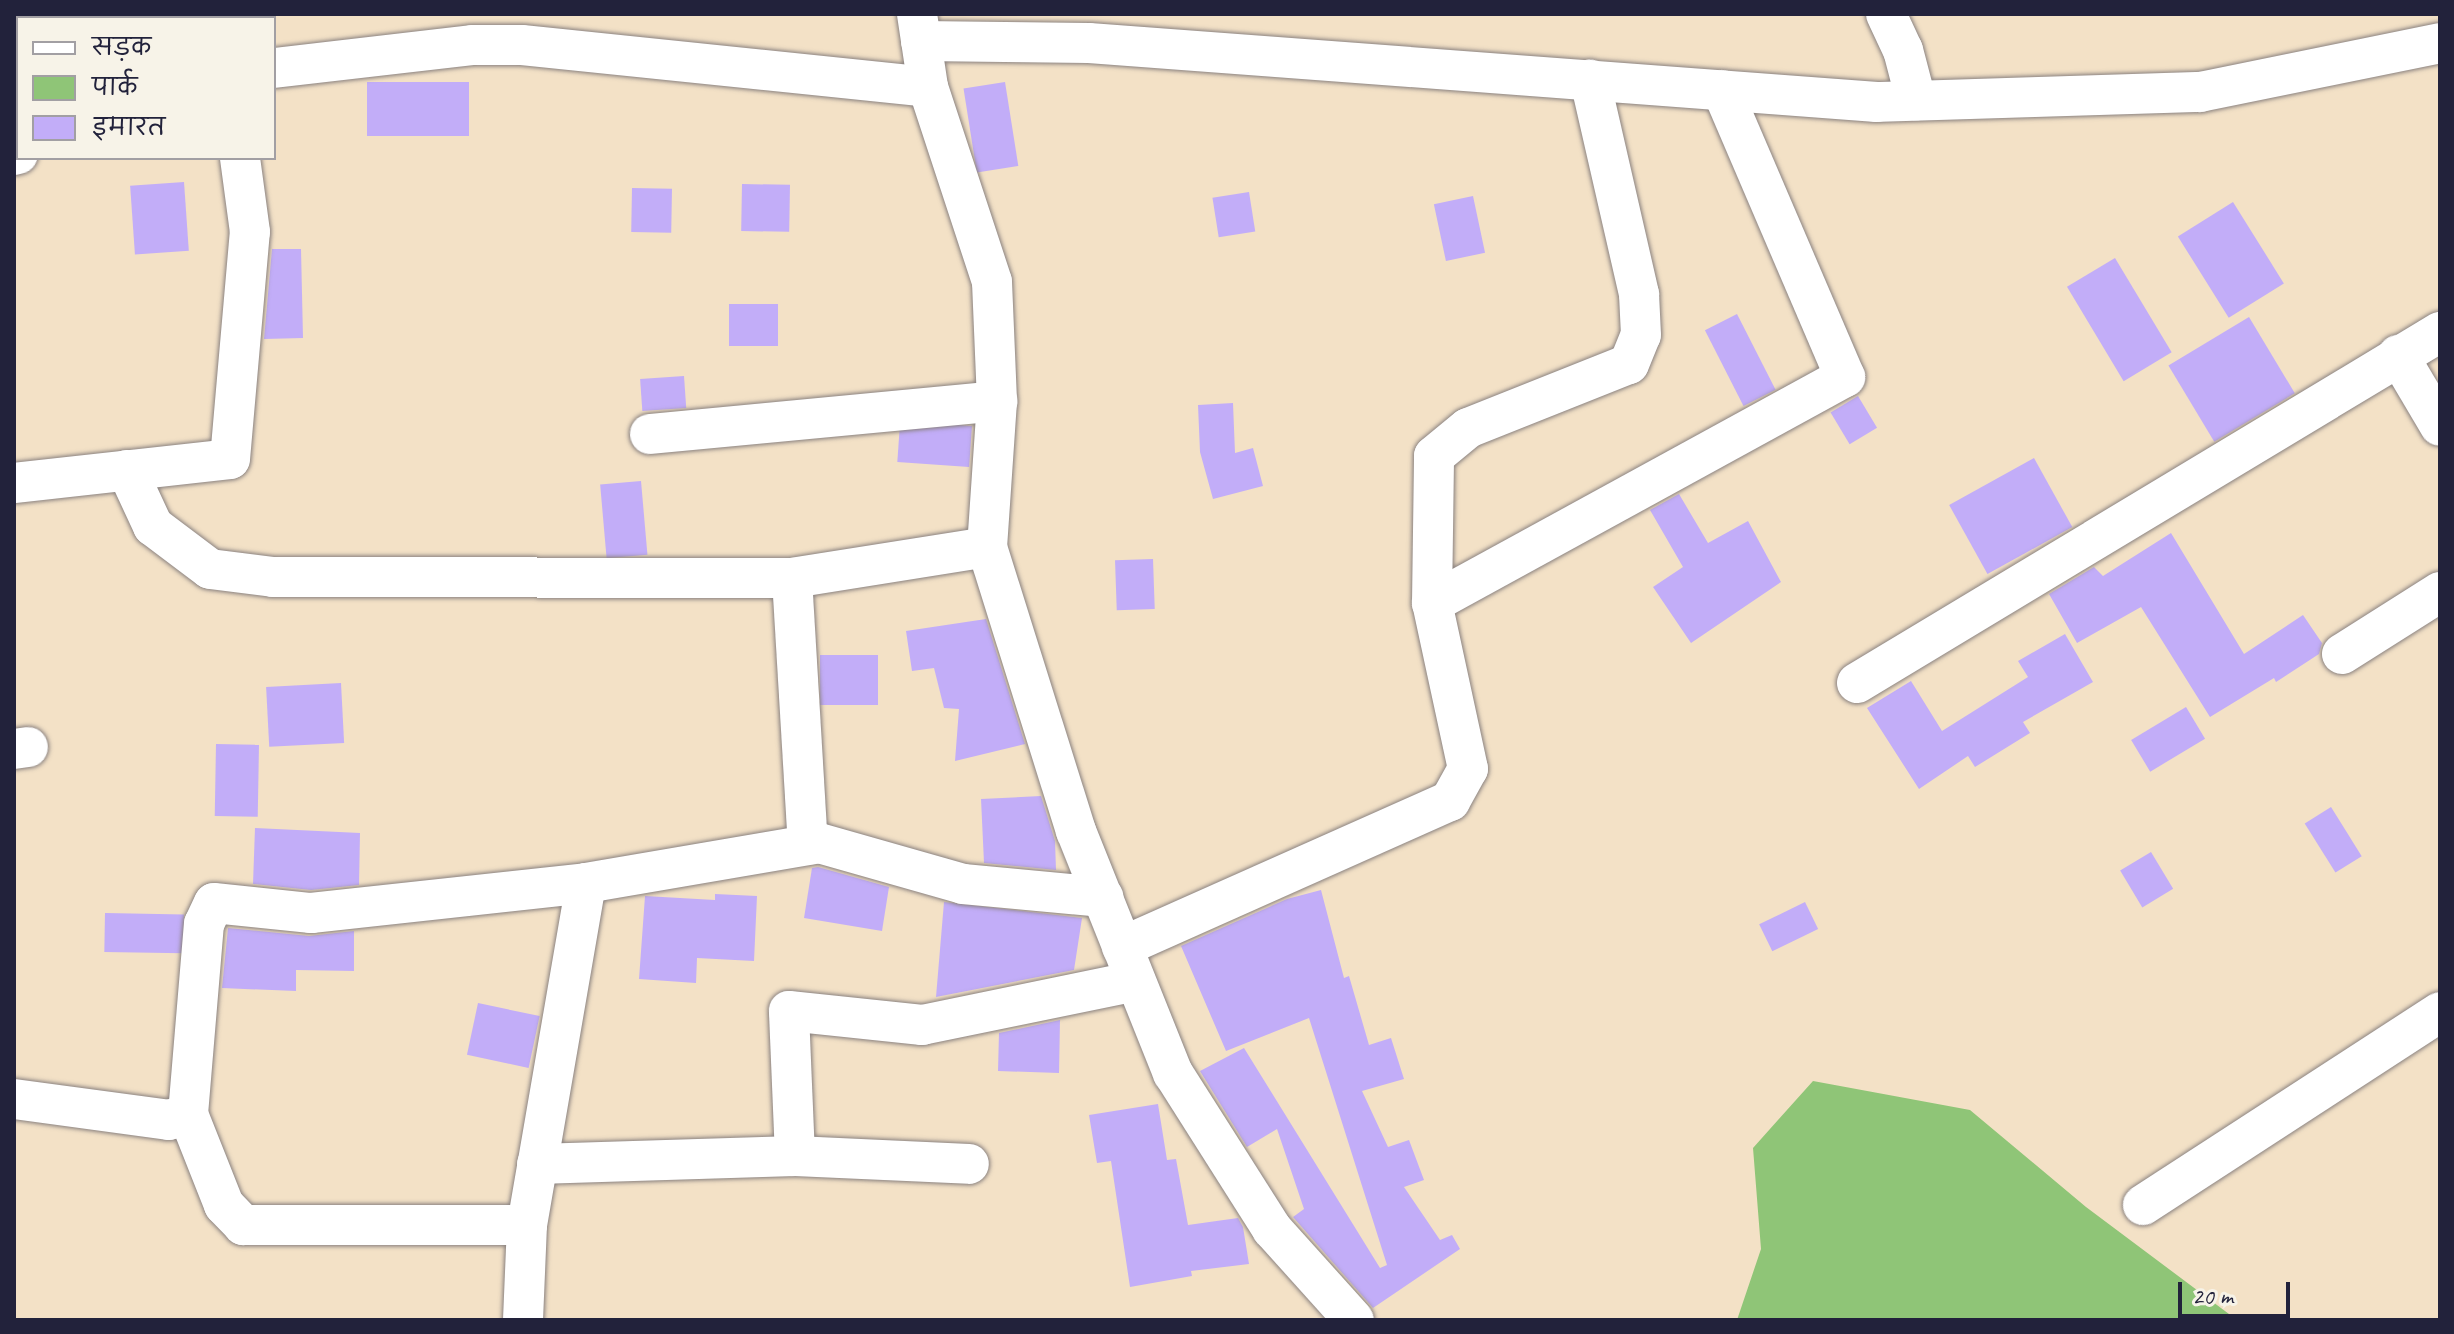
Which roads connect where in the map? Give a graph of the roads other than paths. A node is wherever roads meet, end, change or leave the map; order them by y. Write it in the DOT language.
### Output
graph roads {
  1 [pos="1886,14"];
  2 [pos="919,27"];
  3 [pos="2440,43"];
  4 [pos="276,68"];
  5 [pos="1590,80"];
  6 [pos="928,87"];
  7 [pos="1722,90"];
  8 [pos="1916,100"];
  9 [pos="240,160"];
  10 [pos="2440,332"];
  11 [pos="2398,355"];
  12 [pos="997,401"];
  13 [pos="2440,426"];
  14 [pos="650,434"];
  15 [pos="127,470"];
  16 [pos="14,483"];
  17 [pos="987,547"];
  18 [pos="792,578"];
  19 [pos="2440,592"];
  20 [pos="1432,603"];
  21 [pos="2342,654"];
  22 [pos="1857,683"];
  23 [pos="808,845"];
  24 [pos="586,883"];
  25 [pos="1103,897"];
  26 [pos="1129,964"];
  27 [pos="2440,1012"];
  28 [pos="14,1099"];
  29 [pos="188,1114"];
  30 [pos="795,1156"];
  31 [pos="537,1164"];
  32 [pos="969,1164"];
  33 [pos="2143,1205"];
  34 [pos="527,1225"];
  35 [pos="523,1320"];
  36 [pos="1354,1320"];
  1 -- 8 [label="street"];
  2 -- 5 [label="street"];
  2 -- 6 [label="street"];
  3 -- 8 [label="street"];
  4 -- 6 [label="street"];
  5 -- 7 [label="street"];
  5 -- 20 [label="street"];
  6 -- 12 [label="street"];
  7 -- 8 [label="street"];
  7 -- 20 [label="street"];
  9 -- 15 [label="street"];
  10 -- 11 [label="street"];
  11 -- 13 [label="street"];
  11 -- 22 [label="street"];
  12 -- 14 [label="street"];
  12 -- 17 [label="street"];
  15 -- 16 [label="street"];
  15 -- 18 [label="street"];
  17 -- 18 [label="street"];
  17 -- 25 [label="street"];
  18 -- 23 [label="street"];
  19 -- 21 [label="street"];
  20 -- 26 [label="street"];
  23 -- 24 [label="street"];
  23 -- 25 [label="street"];
  24 -- 29 [label="street"];
  24 -- 31 [label="street"];
  25 -- 26 [label="street"];
  26 -- 30 [label="street"];
  26 -- 36 [label="street"];
  27 -- 33 [label="street"];
  28 -- 29 [label="street"];
  29 -- 34 [label="street"];
  30 -- 31 [label="street"];
  30 -- 32 [label="street"];
  31 -- 34 [label="street"];
  34 -- 35 [label="street"];
}
